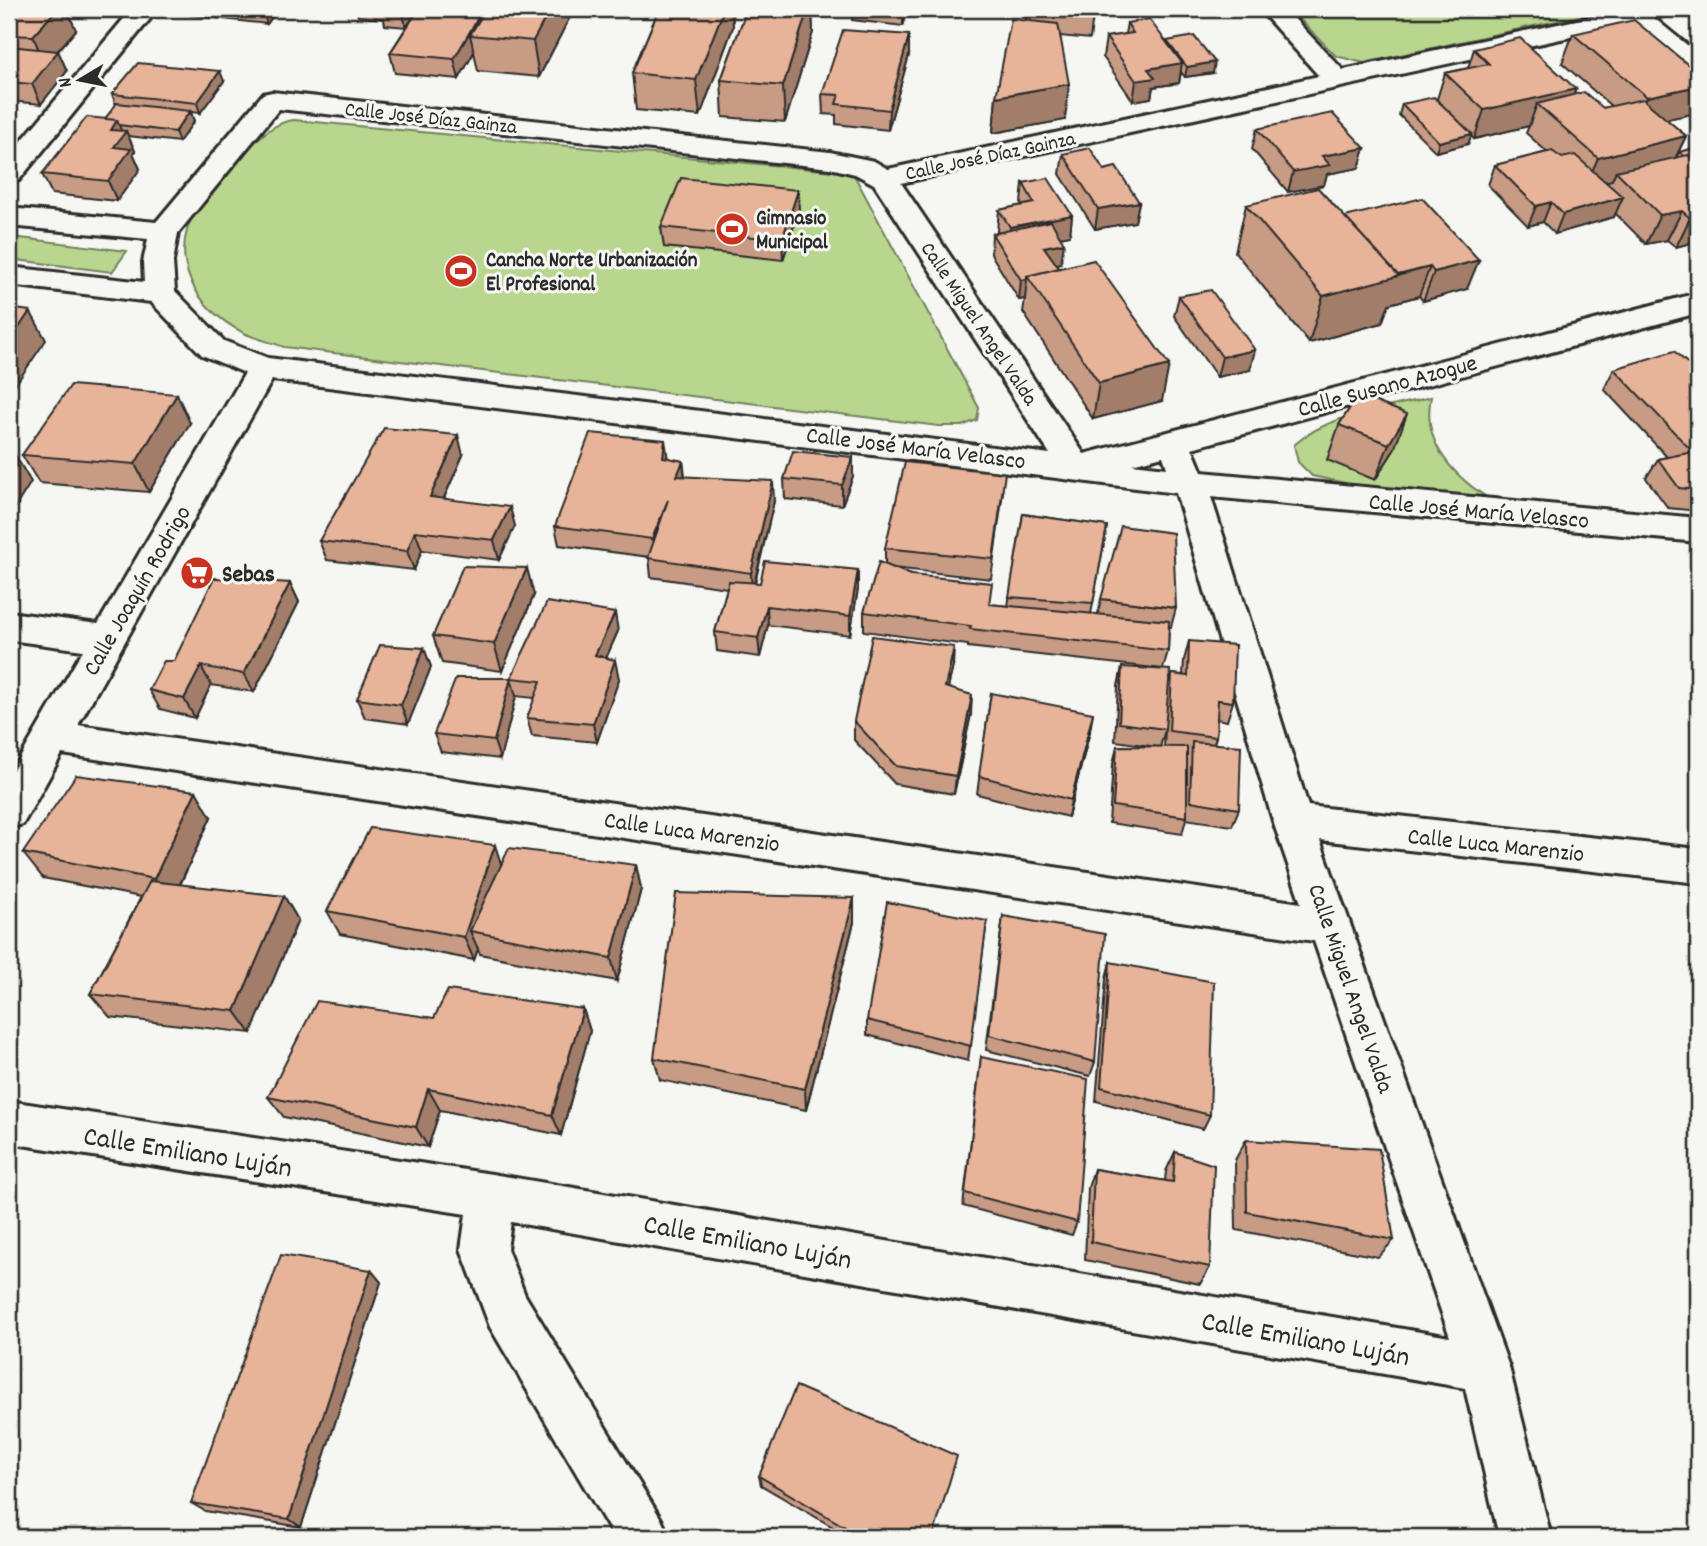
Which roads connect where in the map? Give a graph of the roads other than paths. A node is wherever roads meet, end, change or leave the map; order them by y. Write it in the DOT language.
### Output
graph roads {
  1 [pos="145,9"];
  2 [pos="1271,9"];
  3 [pos="1662,9"];
  4 [pos="1635,15"];
  5 [pos="1698,67"];
  6 [pos="1336,79"];
  7 [pos="9,174"];
  8 [pos="884,178"];
  9 [pos="9,217"];
  10 [pos="164,232"];
  11 [pos="9,276"];
  12 [pos="160,293"];
  13 [pos="1698,303"];
  14 [pos="263,368"];
  15 [pos="1174,441"];
  16 [pos="1076,467"];
  17 [pos="1189,483"];
  18 [pos="1698,530"];
  19 [pos="9,626"];
  20 [pos="107,639"];
  21 [pos="53,737"];
  22 [pos="9,812"];
  23 [pos="1293,821"];
  24 [pos="1698,866"];
  25 [pos="1330,925"];
  26 [pos="9,1122"];
  27 [pos="492,1196"];
  28 [pos="1485,1367"];
  29 [pos="643,1537"];
  30 [pos="1525,1537"];
  1 -- 7 [label="street"];
  2 -- 6 [label="street"];
  3 -- 4 [label="street, Calle José Díaz Gainza"];
  4 -- 5 [label="street"];
  4 -- 6 [label="street, Calle José Díaz Gainza"];
  6 -- 8 [label="street, Calle José Díaz Gainza"];
  8 -- 10 [label="street, Calle José Díaz Gainza"];
  8 -- 16 [label="street, Calle Miguel Angel Valda"];
  9 -- 10 [label="street"];
  10 -- 12 [label="street"];
  11 -- 12 [label="street"];
  12 -- 14 [label="street, Calle José María Velasco"];
  13 -- 15 [label="street, Calle Susano Azogue"];
  14 -- 16 [label="street, Calle José María Velasco"];
  14 -- 20 [label="street, Calle Joaquín Rodrigo"];
  15 -- 16 [label="street, Calle Susano Azogue"];
  15 -- 17 [label="street, Calle Miguel Angel Valda"];
  16 -- 17 [label="street, Calle José María Velasco"];
  17 -- 18 [label="street, Calle José María Velasco"];
  17 -- 23 [label="street, Calle Miguel Angel Valda"];
  19 -- 20 [label="street"];
  20 -- 21 [label="street, Calle Joaquín Rodrigo"];
  21 -- 22 [label="street, Calle Joaquín Rodrigo"];
  21 -- 25 [label="street, Calle Luca Marenzio"];
  23 -- 24 [label="street, Calle Luca Marenzio"];
  23 -- 25 [label="street, Calle Miguel Angel Valda"];
  25 -- 28 [label="street, Calle Miguel Angel Valda"];
  26 -- 27 [label="street, Calle Emiliano Luján"];
  27 -- 28 [label="street, Calle Emiliano Luján"];
  27 -- 29 [label="street"];
  28 -- 30 [label="street, Calle Miguel Angel Valda"];
}
